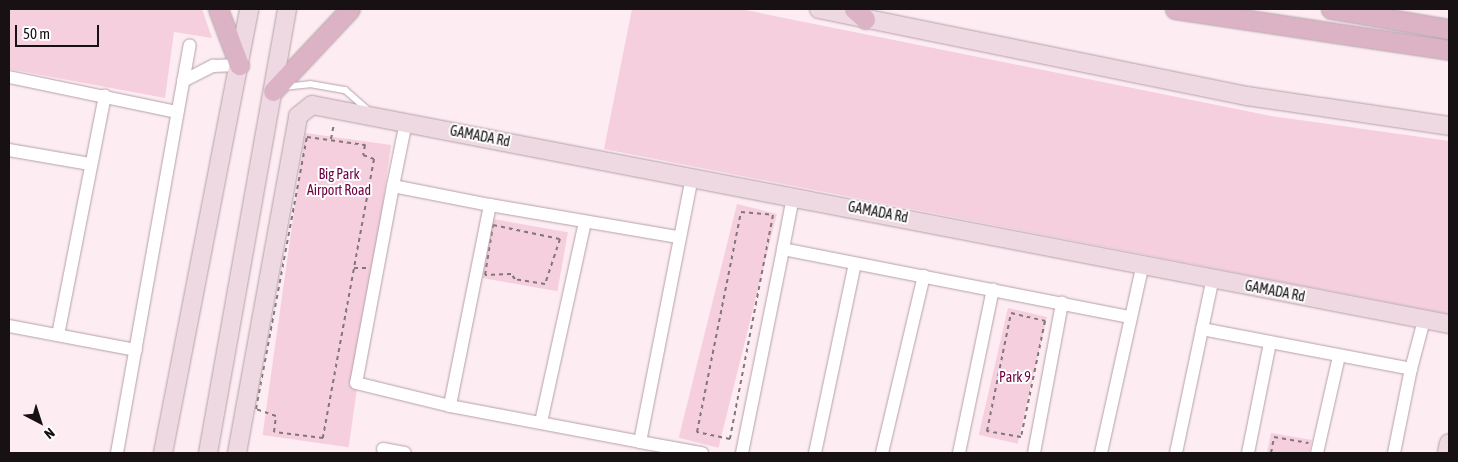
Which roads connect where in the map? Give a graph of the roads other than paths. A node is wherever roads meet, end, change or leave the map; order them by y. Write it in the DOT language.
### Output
graph roads {
  1 [pos="218,9"];
  2 [pos="249,9"];
  3 [pos="287,9"];
  4 [pos="350,9"];
  5 [pos="819,9"];
  6 [pos="1175,9"];
  7 [pos="1331,9"];
  8 [pos="860,14"];
  9 [pos="1449,29"];
  10 [pos="190,45"];
  11 [pos="1449,50"];
  12 [pos="239,65"];
  13 [pos="9,77"];
  14 [pos="183,81"];
  15 [pos="273,91"];
  16 [pos="105,96"];
  17 [pos="177,112"];
  18 [pos="373,116"];
  19 [pos="406,122"];
  20 [pos="1449,126"];
  21 [pos="9,150"];
  22 [pos="90,164"];
  23 [pos="692,176"];
  24 [pos="393,186"];
  25 [pos="793,197"];
  26 [pos="490,205"];
  27 [pos="585,222"];
  28 [pos="678,236"];
  29 [pos="783,249"];
  30 [pos="1144,263"];
  31 [pos="855,264"];
  32 [pos="924,276"];
  33 [pos="1213,278"];
  34 [pos="993,288"];
  35 [pos="1062,303"];
  36 [pos="1130,317"];
  37 [pos="1424,320"];
  38 [pos="1449,324"];
  39 [pos="9,326"];
  40 [pos="1202,329"];
  41 [pos="58,335"];
  42 [pos="1270,342"];
  43 [pos="136,350"];
  44 [pos="1339,356"];
  45 [pos="1411,369"];
  46 [pos="450,406"];
  47 [pos="541,422"];
  48 [pos="640,442"];
  49 [pos="1449,443"];
  50 [pos="383,448"];
  51 [pos="117,453"];
  52 [pos="163,453"];
  53 [pos="208,453"];
  54 [pos="237,453"];
  55 [pos="405,453"];
  56 [pos="702,453"];
  57 [pos="742,453"];
  58 [pos="815,453"];
  59 [pos="882,453"];
  60 [pos="960,453"];
  61 [pos="1034,453"];
  62 [pos="1101,453"];
  63 [pos="1176,453"];
  64 [pos="1248,453"];
  65 [pos="1317,453"];
  66 [pos="1394,453"];
  67 [pos="1447,453"];
  1 -- 12 [label="main road"];
  2 -- 12 [label="street"];
  3 -- 15 [label="street"];
  4 -- 15 [label="main road"];
  5 -- 8 [label="street"];
  6 -- 11 [label="main road"];
  7 -- 9 [label="main road"];
  8 -- 20 [label="street"];
  10 -- 14 [label="street"];
  12 -- 14 [label="street"];
  12 -- 52 [label="street"];
  13 -- 16 [label="street"];
  14 -- 17 [label="street"];
  15 -- 18 [label="lane"];
  15 -- 53 [label="street"];
  16 -- 17 [label="street"];
  16 -- 22 [label="street"];
  17 -- 43 [label="street"];
  18 -- 19 [label="street, GAMADA Rd"];
  18 -- 54 [label="street, GAMADA Rd"];
  19 -- 23 [label="street, GAMADA Rd"];
  19 -- 24 [label="street"];
  21 -- 22 [label="street"];
  22 -- 41 [label="street"];
  23 -- 25 [label="street, GAMADA Rd"];
  23 -- 28 [label="street"];
  24 -- 26 [label="street"];
  24 -- 46 [label="street"];
  25 -- 29 [label="street"];
  25 -- 30 [label="street, GAMADA Rd"];
  26 -- 27 [label="street"];
  26 -- 46 [label="street"];
  27 -- 28 [label="street"];
  27 -- 47 [label="street"];
  28 -- 48 [label="street"];
  29 -- 31 [label="street"];
  29 -- 57 [label="street"];
  30 -- 33 [label="street, GAMADA Rd"];
  30 -- 36 [label="street"];
  31 -- 32 [label="street"];
  31 -- 58 [label="street"];
  32 -- 34 [label="street"];
  32 -- 59 [label="street"];
  33 -- 37 [label="street, GAMADA Rd"];
  33 -- 40 [label="street"];
  34 -- 35 [label="street"];
  34 -- 60 [label="street"];
  35 -- 36 [label="street"];
  35 -- 61 [label="street"];
  36 -- 62 [label="street"];
  37 -- 38 [label="street, GAMADA Rd"];
  37 -- 45 [label="street"];
  39 -- 41 [label="street"];
  40 -- 42 [label="street"];
  40 -- 63 [label="street"];
  41 -- 43 [label="street"];
  42 -- 44 [label="street"];
  42 -- 64 [label="street"];
  43 -- 51 [label="street"];
  44 -- 45 [label="street"];
  44 -- 65 [label="street"];
  45 -- 66 [label="street"];
  46 -- 47 [label="street"];
  47 -- 48 [label="street"];
  48 -- 56 [label="street"];
  49 -- 67 [label="street"];
  50 -- 55 [label="street"];
}
